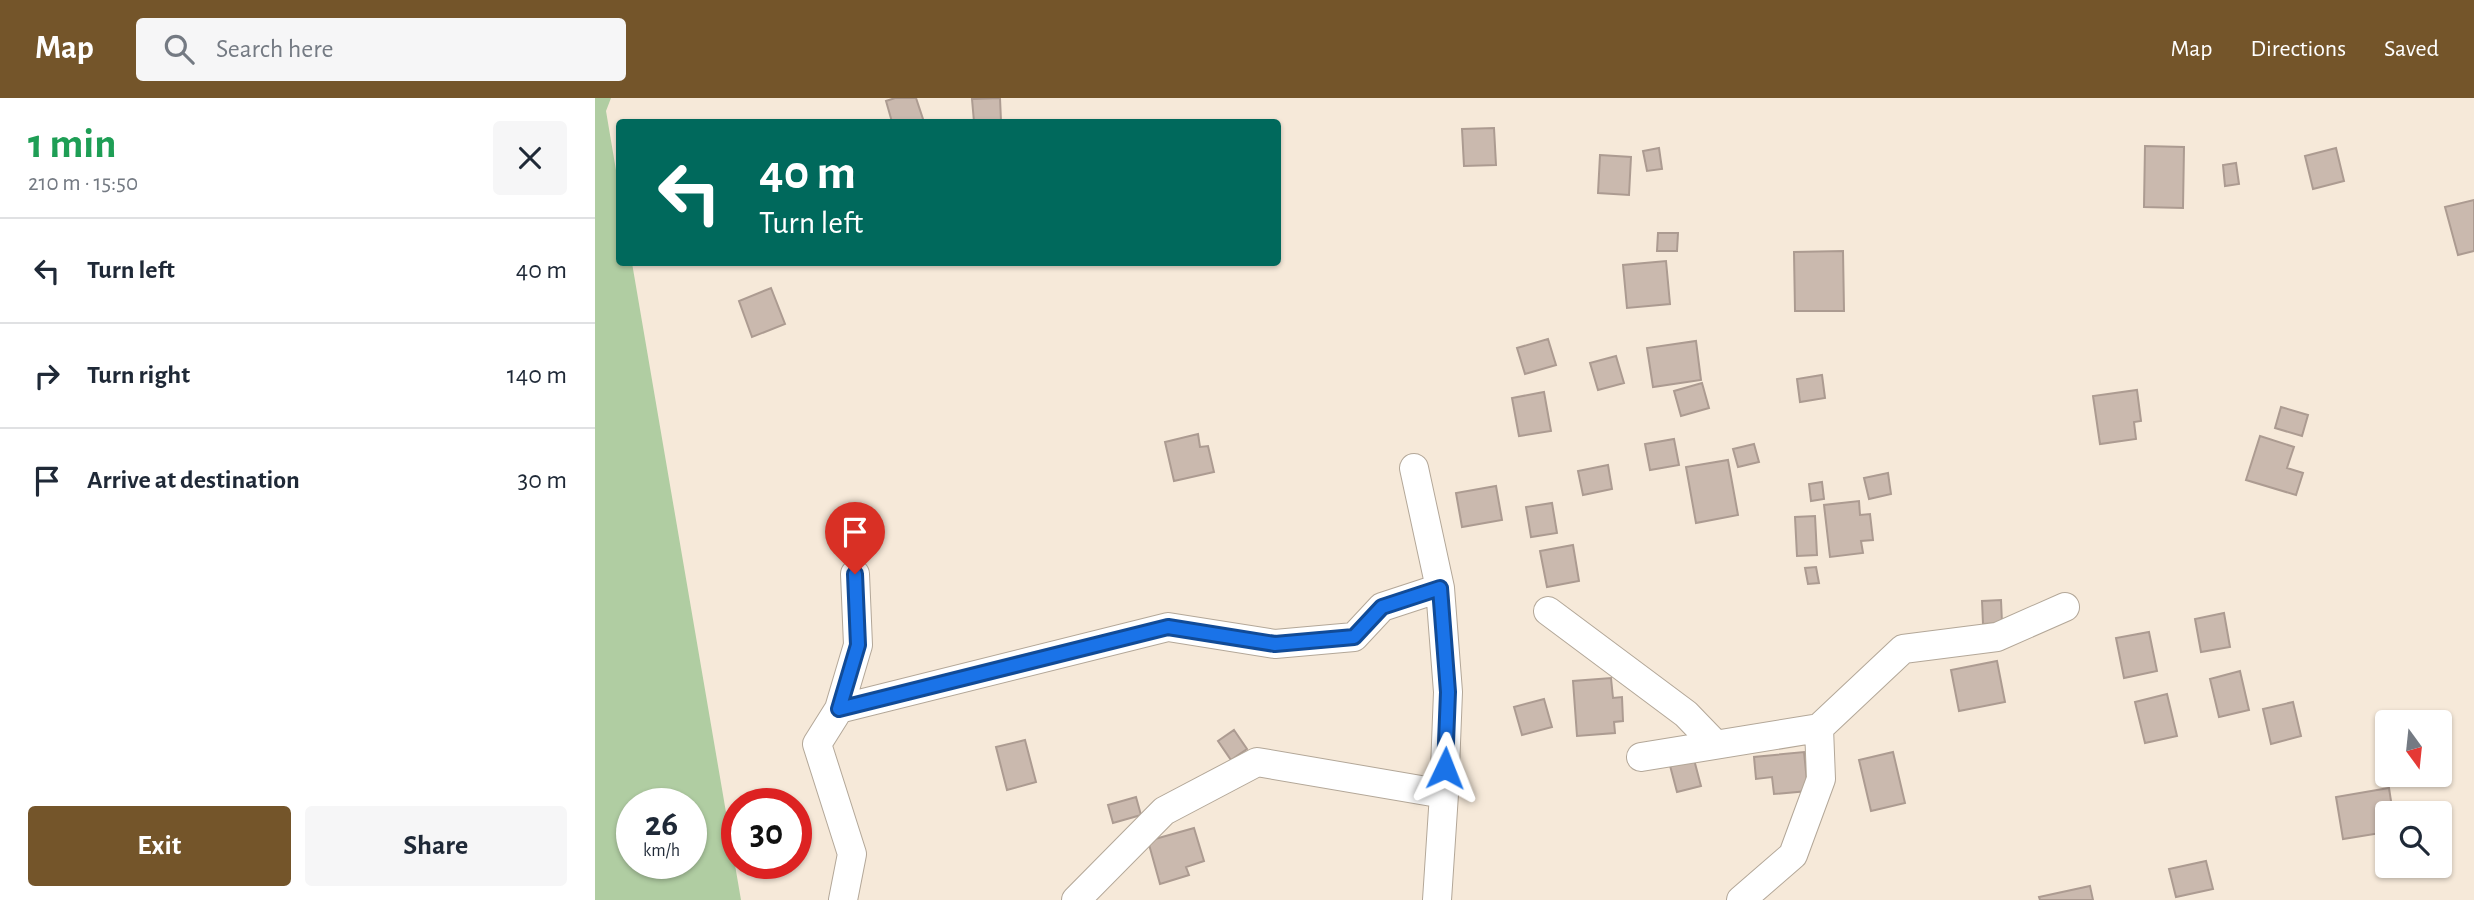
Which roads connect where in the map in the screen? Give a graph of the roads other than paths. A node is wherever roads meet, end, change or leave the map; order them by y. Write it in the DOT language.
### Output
graph roads {
  1 [pos="1414,468"];
  2 [pos="855,574"];
  3 [pos="1440,588"];
  4 [pos="2065,607"];
  5 [pos="1548,611"];
  6 [pos="839,709"];
  7 [pos="1819,728"];
  8 [pos="1715,744"];
  9 [pos="1641,757"];
  10 [pos="1444,794"];
  11 [pos="843,900"];
  12 [pos="1076,900"];
  13 [pos="1437,900"];
  14 [pos="1741,900"];
  1 -- 3 [label="street"];
  2 -- 6 [label="street"];
  3 -- 6 [label="street"];
  3 -- 10 [label="street"];
  4 -- 7 [label="street"];
  5 -- 8 [label="street"];
  6 -- 11 [label="street"];
  7 -- 8 [label="street"];
  7 -- 14 [label="street"];
  8 -- 9 [label="street"];
  10 -- 12 [label="street"];
  10 -- 13 [label="street"];
}
